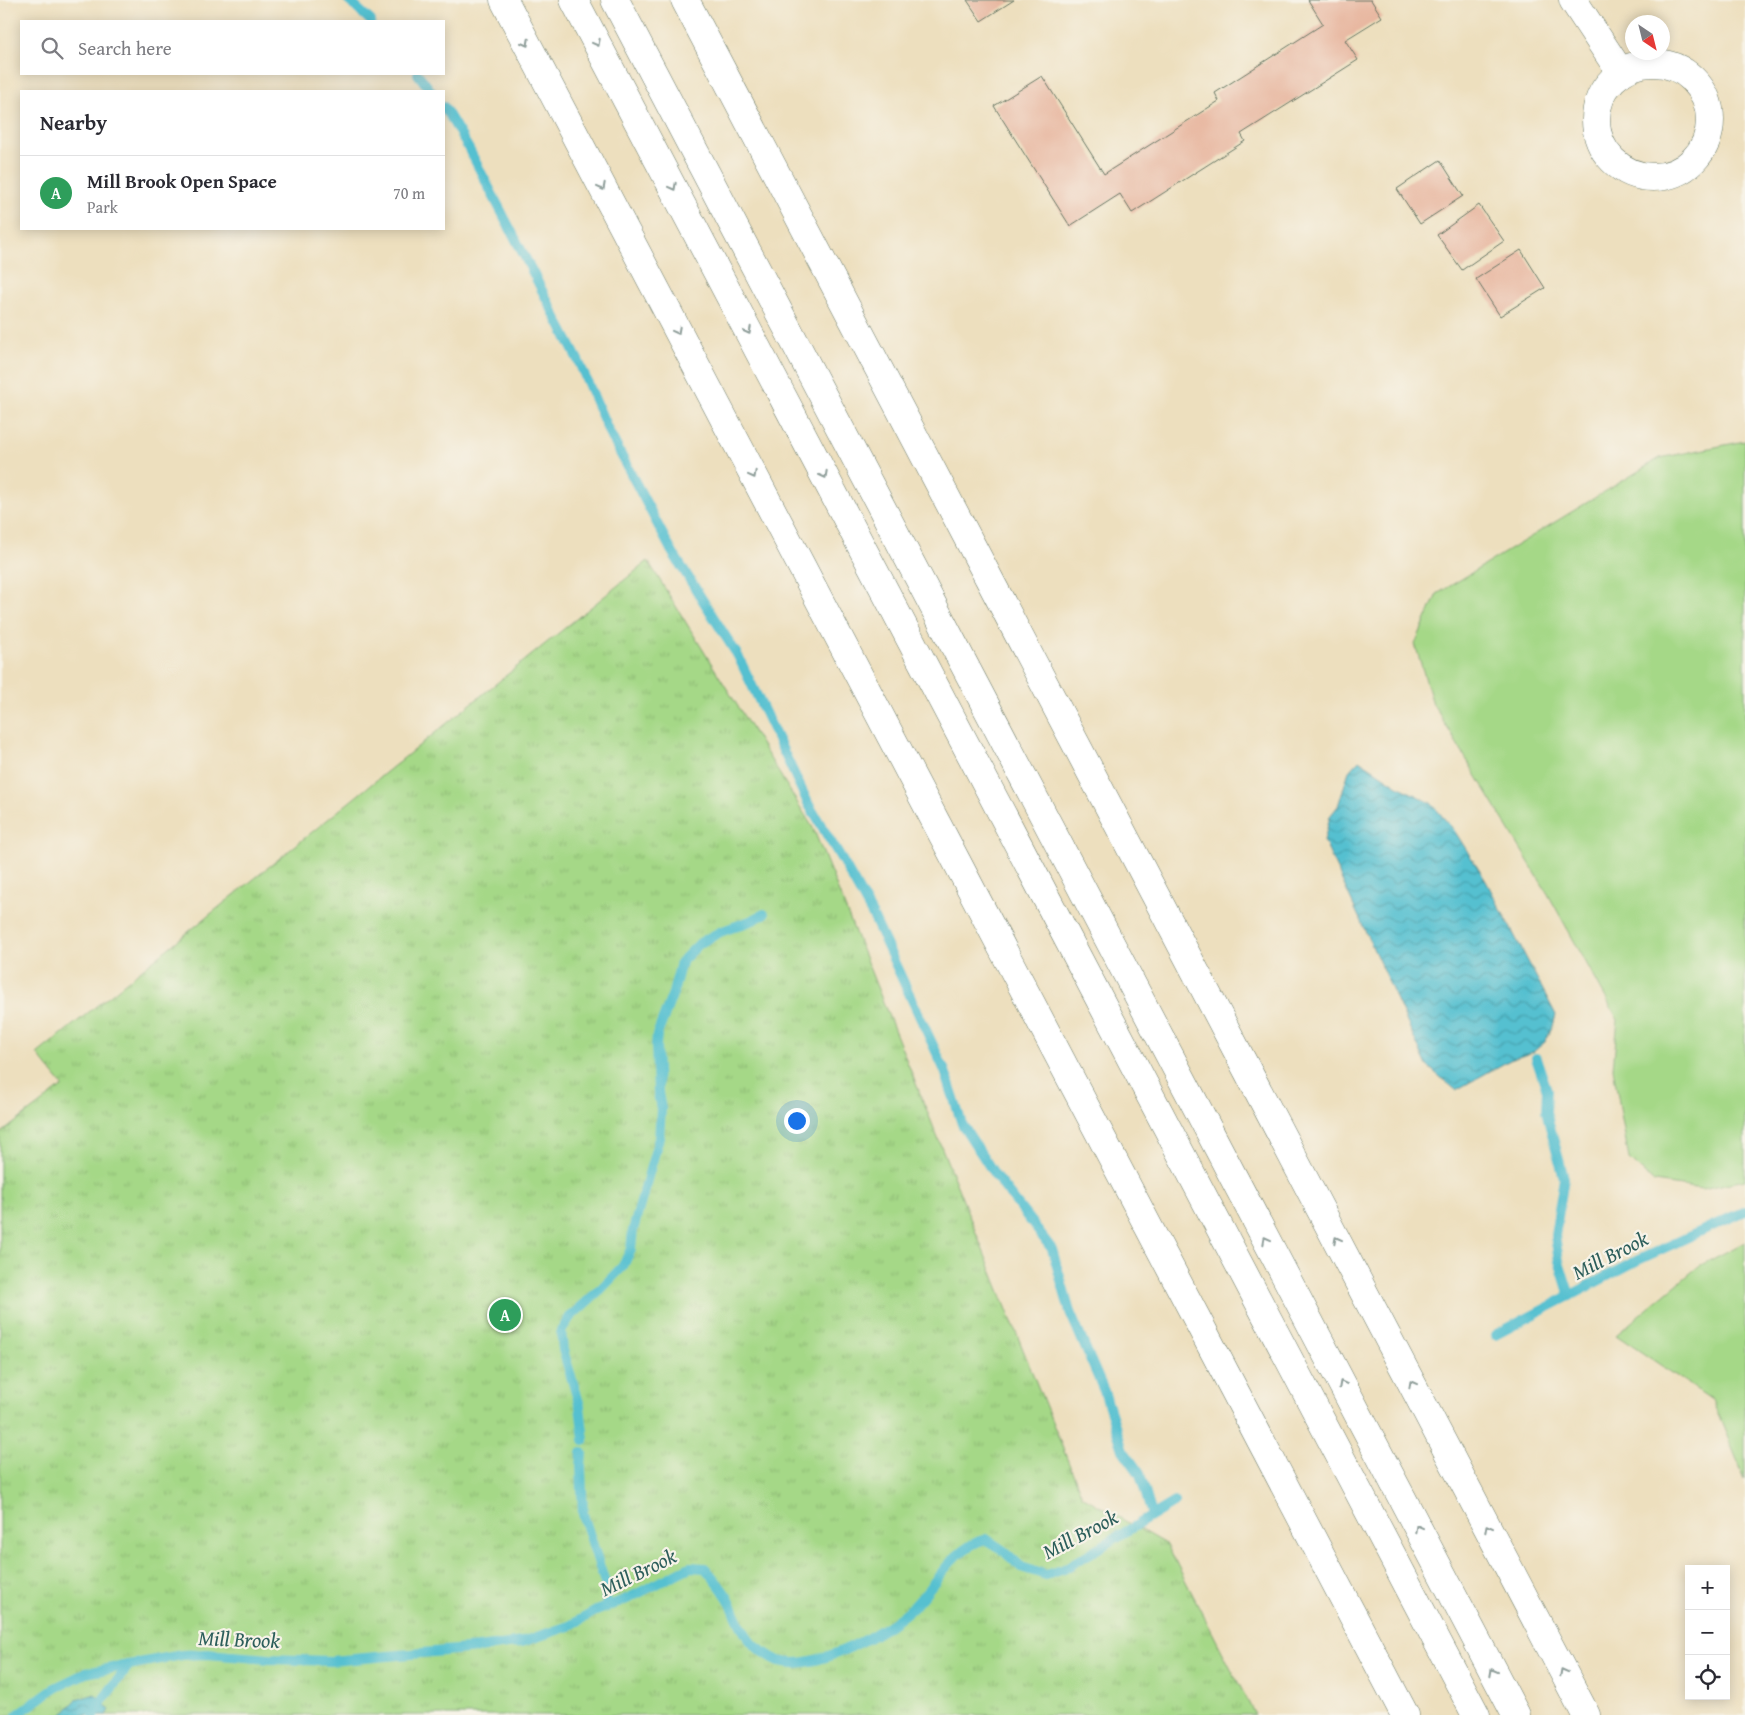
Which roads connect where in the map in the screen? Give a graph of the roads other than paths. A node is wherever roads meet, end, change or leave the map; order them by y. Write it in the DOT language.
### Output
graph roads {
  1 [pos="504,0"];
  2 [pos="574,0"];
  3 [pos="615,0"];
  4 [pos="685,0"];
  5 [pos="1573,0"];
  6 [pos="1621,72"];
  7 [pos="1405,1715"];
  8 [pos="1476,1715"];
  9 [pos="1516,1715"];
  10 [pos="1586,1715"];
  1 -- 7 [label="main road, one-way"];
  2 -- 8 [label="main road, one-way"];
  9 -- 3 [label="main road, one-way"];
  10 -- 4 [label="main road, one-way"];
  5 -- 6 [label="main road"];
  6 -- 6 [label="main road"];
}
